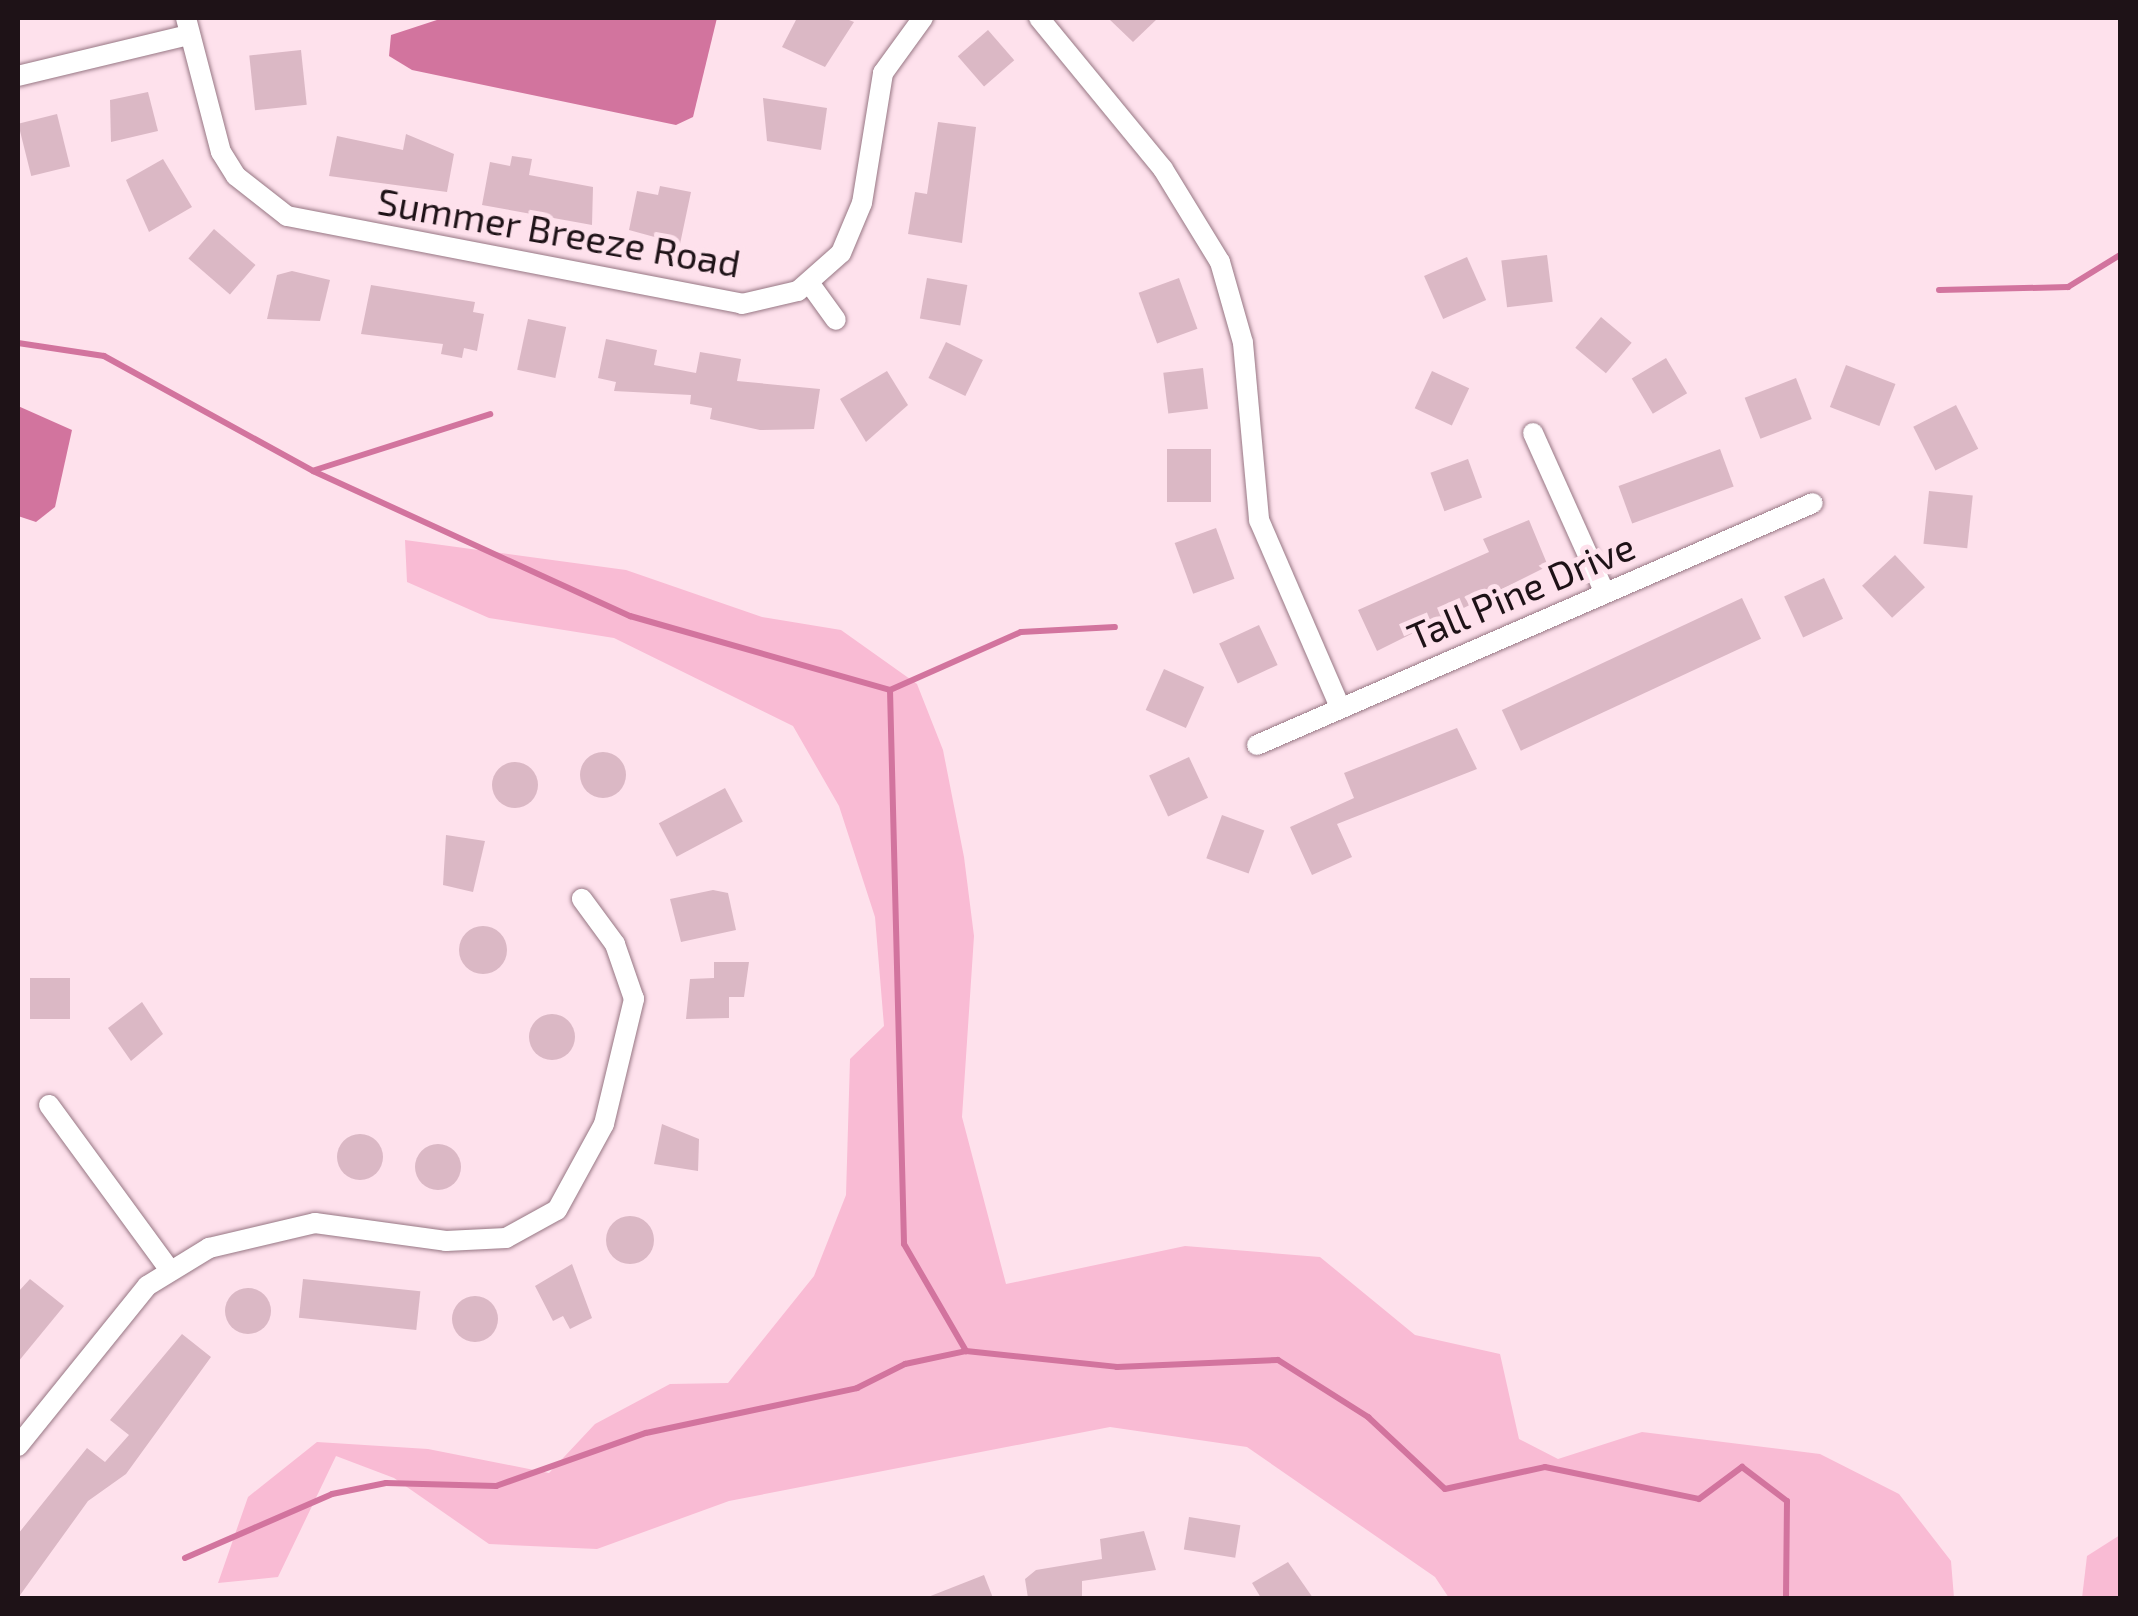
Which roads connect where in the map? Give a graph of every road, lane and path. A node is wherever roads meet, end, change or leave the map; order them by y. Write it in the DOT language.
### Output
graph roads {
  1 [pos="923,18"];
  2 [pos="1040,18"];
  3 [pos="188,26"];
  4 [pos="18,76"];
  5 [pos="810,284"];
  6 [pos="836,320"];
  7 [pos="1533,432"];
  8 [pos="1813,503"];
  9 [pos="1605,593"];
  10 [pos="1340,707"];
  11 [pos="1257,745"];
  12 [pos="582,899"];
  13 [pos="49,1106"];
  14 [pos="169,1269"];
  15 [pos="18,1446"];
  1 -- 5 [label="street"];
  2 -- 10 [label="street"];
  3 -- 4 [label="street"];
  3 -- 5 [label="street, Summer Breeze Road"];
  5 -- 6 [label="street"];
  7 -- 9 [label="street"];
  8 -- 9 [label="street, Tall Pine Drive"];
  9 -- 10 [label="street, Tall Pine Drive"];
  10 -- 11 [label="street, Tall Pine Drive"];
  12 -- 14 [label="street"];
  13 -- 14 [label="street"];
  14 -- 15 [label="street"];
}
